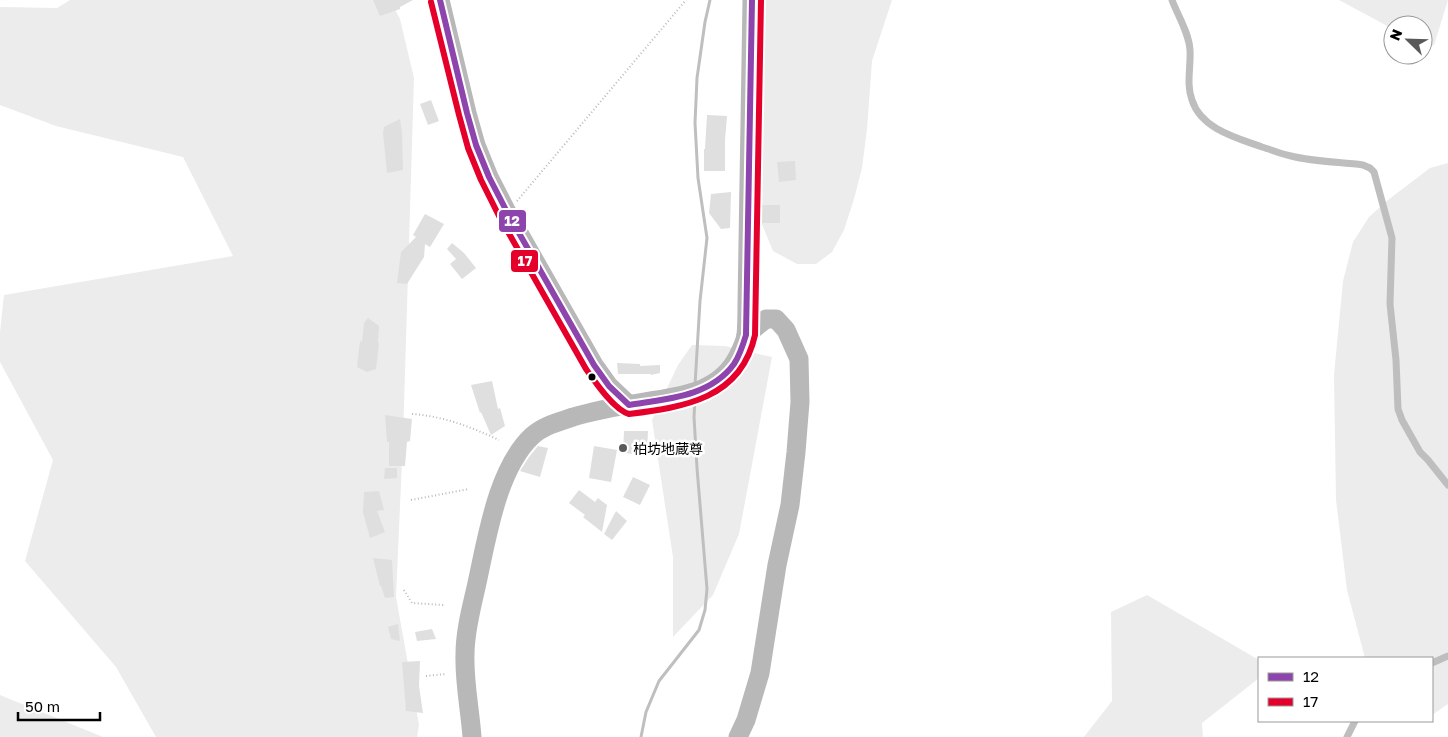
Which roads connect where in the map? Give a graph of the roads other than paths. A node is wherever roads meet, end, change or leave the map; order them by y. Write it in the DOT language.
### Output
graph roads {
  1 [pos="440,0"];
  2 [pos="752,0"];
  3 [pos="1172,0"];
  4 [pos="746,335"];
  5 [pos="629,405"];
  6 [pos="1448,485"];
  7 [pos="1448,656"];
  8 [pos="1433,663"];
  9 [pos="1354,722"];
  10 [pos="472,737"];
  11 [pos="738,737"];
  12 [pos="1347,737"];
  1 -- 5 [label="street"];
  2 -- 4 [label="street"];
  3 -- 6 [label="lane"];
  4 -- 5 [label="street"];
  4 -- 11 [label="street"];
  5 -- 10 [label="street"];
  7 -- 8 [label="lane"];
  9 -- 12 [label="lane"];
}
